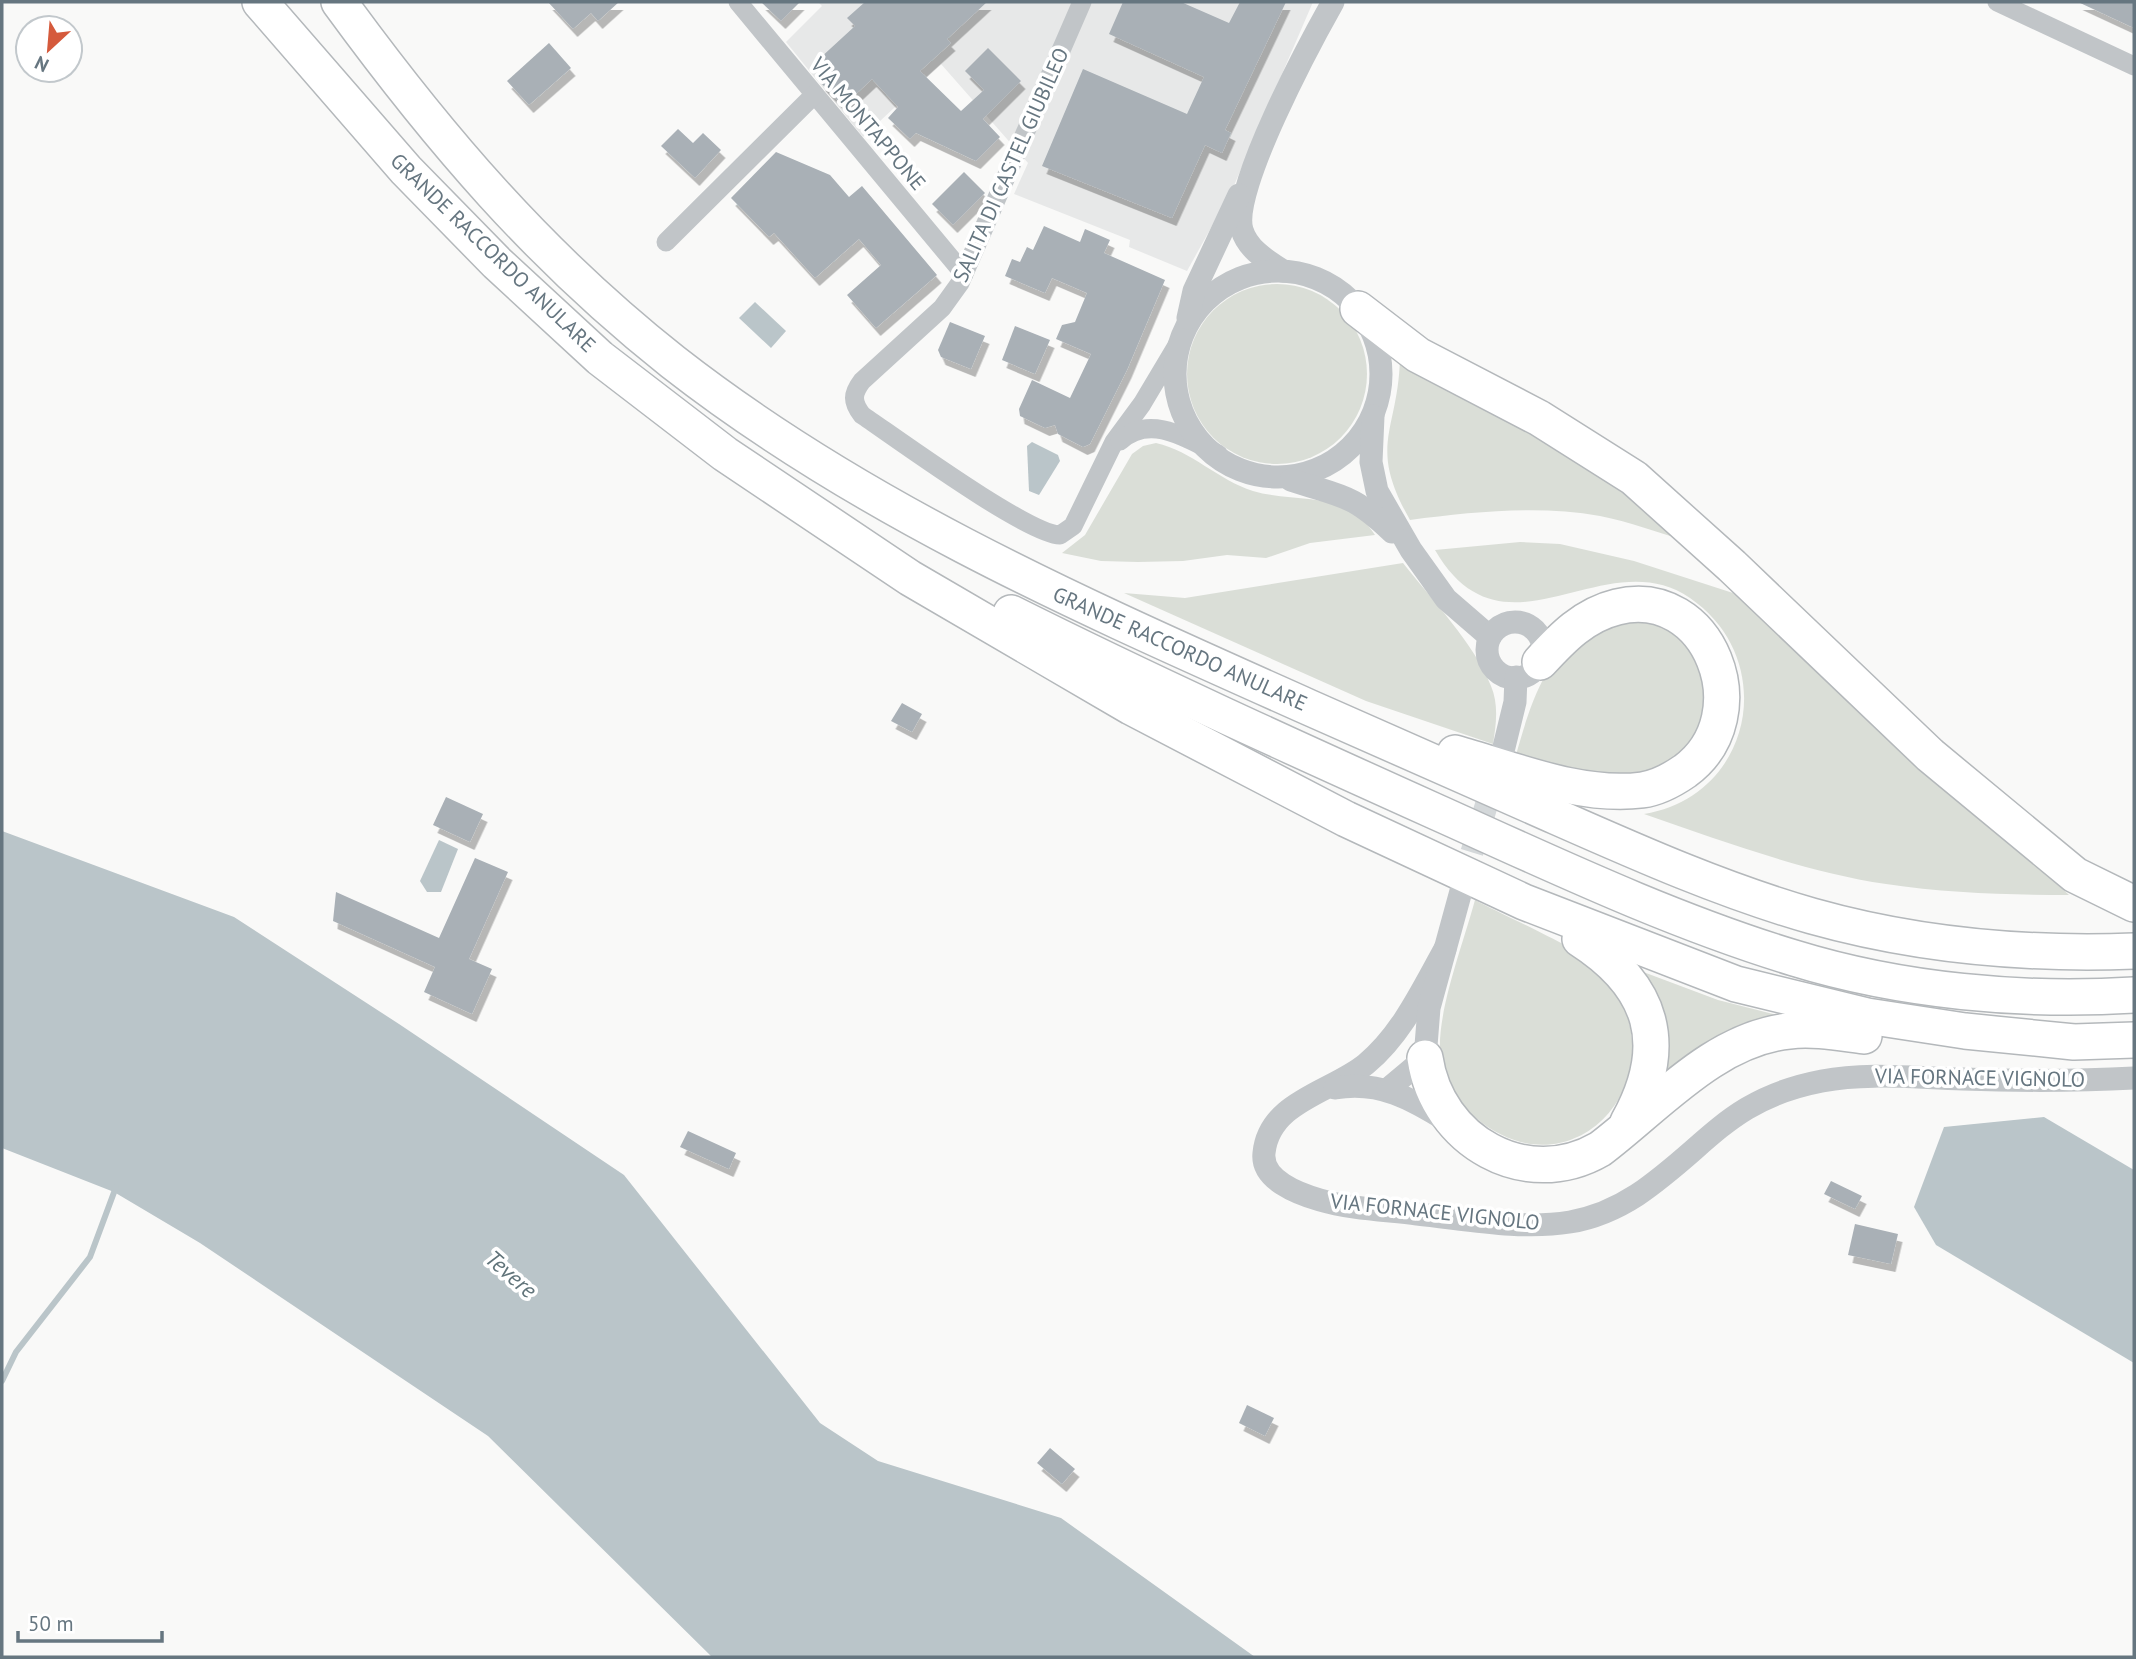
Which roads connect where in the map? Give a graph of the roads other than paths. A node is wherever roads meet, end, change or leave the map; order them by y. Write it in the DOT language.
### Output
graph roads {
  1 [pos="260,2"];
  2 [pos="282,2"];
  3 [pos="339,2"];
  4 [pos="348,2"];
  5 [pos="738,2"];
  6 [pos="1082,2"];
  7 [pos="1319,2"];
  8 [pos="1333,2"];
  9 [pos="1997,2"];
  10 [pos="1306,52"];
  11 [pos="378,56"];
  12 [pos="2134,66"];
  13 [pos="814,95"];
  14 [pos="361,121"];
  15 [pos="1248,181"];
  16 [pos="666,242"];
  17 [pos="1283,271"];
  18 [pos="964,274"];
  19 [pos="1358,310"];
  20 [pos="1183,335"];
  21 [pos="1373,407"];
  22 [pos="1110,451"];
  23 [pos="1218,454"];
  24 [pos="1285,478"];
  25 [pos="835,526"];
  26 [pos="1411,550"];
  27 [pos="1490,637"];
  28 [pos="1528,670"];
  29 [pos="1336,720"];
  30 [pos="1504,747"];
  31 [pos="1461,891"];
  32 [pos="1524,902"];
  33 [pos="2134,904"];
  34 [pos="1446,949"];
  35 [pos="2134,951"];
  36 [pos="2134,995"];
  37 [pos="2134,1040"];
  38 [pos="2074,1042"];
  39 [pos="1425,1058"];
  40 [pos="2134,1078"];
  41 [pos="1388,1089"];
  42 [pos="1318,1092"];
  43 [pos="1625,1128"];
  44 [pos="1459,1129"];
  1 -- 14 [label="highway, GRANDE RACCORDO ANULARE"];
  2 -- 14 [label="highway, GRANDE RACCORDO ANULARE"];
  3 -- 11 [label="highway, GRANDE RACCORDO ANULARE"];
  4 -- 11 [label="highway, GRANDE RACCORDO ANULARE"];
  5 -- 13 [label="street, VIA MONTAPPONE"];
  6 -- 18 [label="street, SALITA DI CASTEL GIUBILEO"];
  7 -- 10 [label="street, SALITA DI CASTEL GIUBILEO"];
  8 -- 10 [label="street, SALITA DI CASTEL GIUBILEO"];
  9 -- 12 [label="street"];
  10 -- 15 [label="street, SALITA DI CASTEL GIUBILEO"];
  11 -- 29 [label="highway, GRANDE RACCORDO ANULARE"];
  13 -- 16 [label="street"];
  13 -- 18 [label="street, VIA MONTAPPONE"];
  14 -- 25 [label="highway, GRANDE RACCORDO ANULARE"];
  15 -- 17 [label="street, SALITA DI CASTEL GIUBILEO"];
  15 -- 20 [label="street, SALITA DI CASTEL GIUBILEO"];
  17 -- 19 [label="street"];
  17 -- 20 [label="street"];
  18 -- 22 [label="street, SALITA DI CASTEL GIUBILEO"];
  19 -- 21 [label="street"];
  19 -- 33 [label="highway"];
  20 -- 22 [label="street, SALITA DI CASTEL GIUBILEO"];
  20 -- 23 [label="street"];
  21 -- 24 [label="street"];
  21 -- 26 [label="street"];
  22 -- 23 [label="street, SALITA DI CASTEL GIUBILEO"];
  23 -- 24 [label="street"];
  24 -- 26 [label="street"];
  25 -- 32 [label="highway, GRANDE RACCORDO ANULARE"];
  25 -- 36 [label="highway, GRANDE RACCORDO ANULARE"];
  26 -- 27 [label="street"];
  27 -- 28 [label="street"];
  27 -- 28 [label="street"];
  28 -- 29 [label="highway"];
  28 -- 30 [label="street"];
  29 -- 35 [label="highway, GRANDE RACCORDO ANULARE"];
  31 -- 34 [label="street"];
  32 -- 38 [label="highway, GRANDE RACCORDO ANULARE"];
  32 -- 43 [label="highway"];
  34 -- 39 [label="street"];
  34 -- 42 [label="street, VIA FORNACE VIGNOLO"];
  37 -- 38 [label="highway, GRANDE RACCORDO ANULARE"];
  38 -- 43 [label="highway"];
  39 -- 41 [label="street"];
  39 -- 44 [label="highway"];
  40 -- 42 [label="street, VIA FORNACE VIGNOLO"];
  41 -- 42 [label="street, VIA FORNACE VIGNOLO"];
  41 -- 44 [label="street, VIA FORNACE VIGNOLO"];
  43 -- 44 [label="highway"];
}
